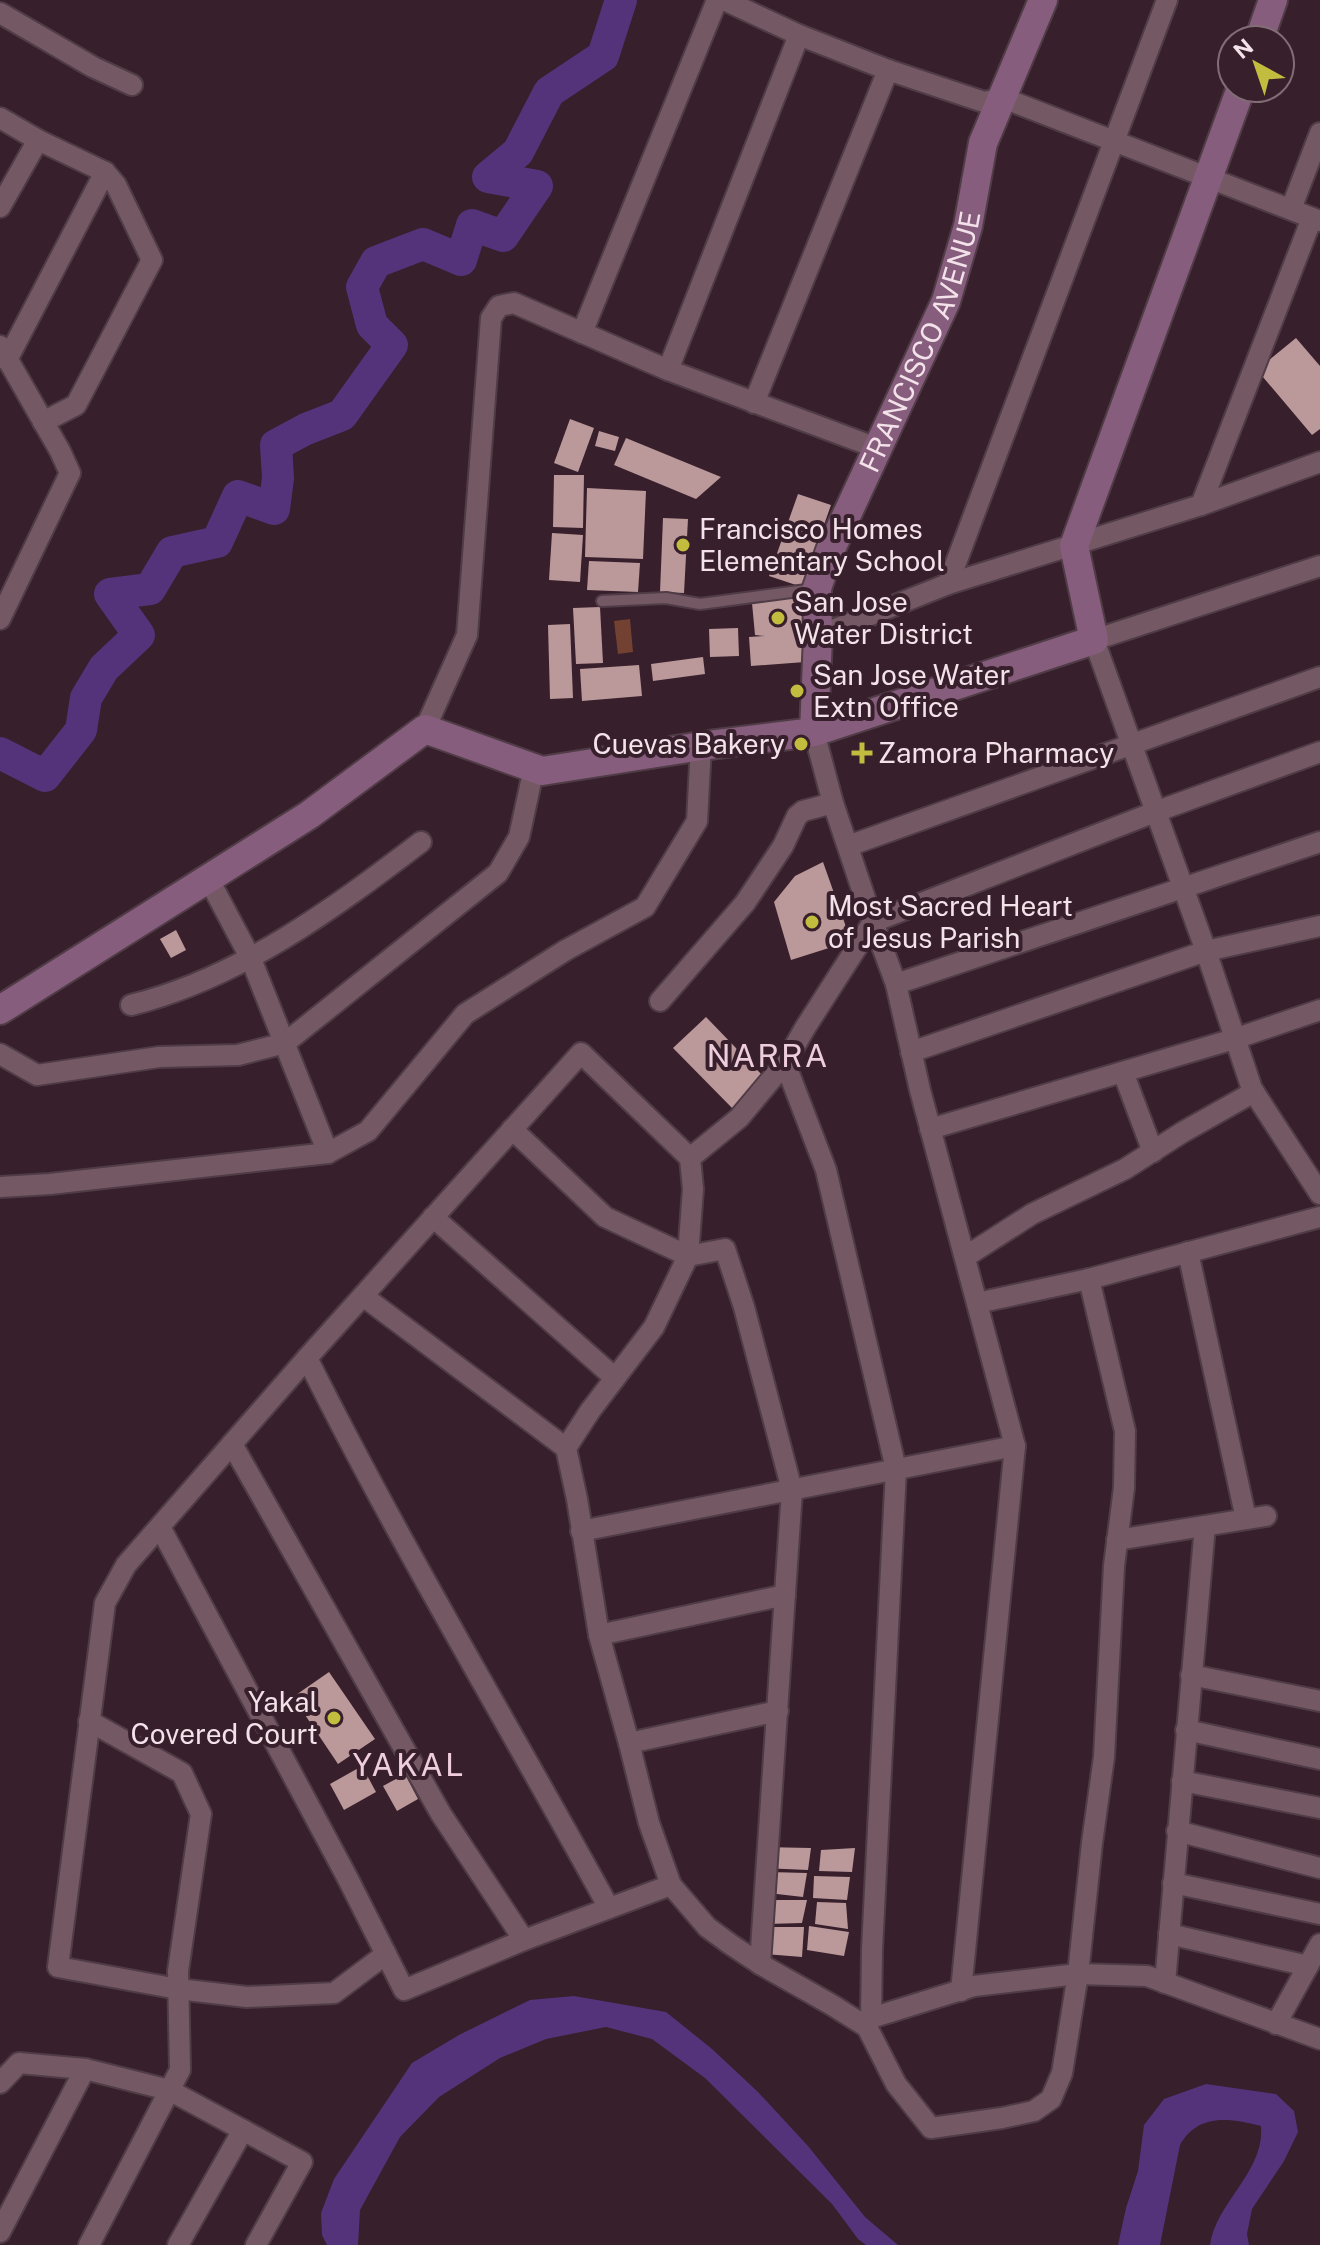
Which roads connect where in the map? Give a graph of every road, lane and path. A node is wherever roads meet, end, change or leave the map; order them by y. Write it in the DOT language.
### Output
graph roads {
  1 [pos="717,0"];
  2 [pos="724,0"];
  3 [pos="1043,0"];
  4 [pos="1167,0"];
  5 [pos="1273,0"];
  6 [pos="0,13"];
  7 [pos="1265,24"];
  8 [pos="799,35"];
  9 [pos="888,70"];
  10 [pos="132,85"];
  11 [pos="1003,98"];
  12 [pos="1235,104"];
  13 [pos="0,118"];
  14 [pos="1320,133"];
  15 [pos="38,140"];
  16 [pos="1114,142"];
  17 [pos="105,172"];
  18 [pos="1208,177"];
  19 [pos="0,207"];
  20 [pos="1291,209"];
  21 [pos="1316,220"];
  22 [pos="582,333"];
  23 [pos="4,353"];
  24 [pos="668,370"];
  25 [pos="754,403"];
  26 [pos="43,422"];
  27 [pos="877,448"];
  28 [pos="1320,462"];
  29 [pos="1201,505"];
  30 [pos="1074,546"];
  31 [pos="1320,566"];
  32 [pos="948,584"];
  33 [pos="817,588"];
  34 [pos="602,601"];
  35 [pos="0,619"];
  36 [pos="818,636"];
  37 [pos="1094,640"];
  38 [pos="1320,677"];
  39 [pos="425,729"];
  40 [pos="814,732"];
  41 [pos="1131,744"];
  42 [pos="701,746"];
  43 [pos="1320,752"];
  44 [pos="534,768"];
  45 [pos="833,803"];
  46 [pos="1155,812"];
  47 [pos="421,842"];
  48 [pos="1320,842"];
  49 [pos="848,846"];
  50 [pos="208,878"];
  51 [pos="1182,888"];
  52 [pos="873,922"];
  53 [pos="1320,926"];
  54 [pos="1206,951"];
  55 [pos="251,959"];
  56 [pos="896,984"];
  57 [pos="660,1001"];
  58 [pos="131,1005"];
  59 [pos="0,1010"];
  60 [pos="1320,1010"];
  61 [pos="1234,1039"];
  62 [pos="285,1043"];
  63 [pos="911,1052"];
  64 [pos="0,1054"];
  65 [pos="785,1063"];
  66 [pos="1123,1072"];
  67 [pos="1254,1092"];
  68 [pos="512,1129"];
  69 [pos="930,1129"];
  70 [pos="1153,1152"];
  71 [pos="328,1153"];
  72 [pos="690,1158"];
  73 [pos="0,1187"];
  74 [pos="1320,1194"];
  75 [pos="433,1217"];
  76 [pos="1320,1217"];
  77 [pos="1188,1252"];
  78 [pos="688,1256"];
  79 [pos="965,1257"];
  80 [pos="1089,1279"];
  81 [pos="363,1296"];
  82 [pos="977,1303"];
  83 [pos="307,1358"];
  84 [pos="615,1378"];
  85 [pos="232,1444"];
  86 [pos="1015,1446"];
  87 [pos="566,1448"];
  88 [pos="896,1469"];
  89 [pos="792,1490"];
  90 [pos="1205,1526"];
  91 [pos="160,1527"];
  92 [pos="581,1531"];
  93 [pos="1117,1540"];
  94 [pos="785,1595"];
  95 [pos="599,1635"];
  96 [pos="1191,1675"];
  97 [pos="1320,1701"];
  98 [pos="778,1711"];
  99 [pos="89,1721"];
  100 [pos="1186,1730"];
  101 [pos="629,1743"];
  102 [pos="1320,1759"];
  103 [pos="1182,1781"];
  104 [pos="1320,1808"];
  105 [pos="1177,1831"];
  106 [pos="1320,1868"];
  107 [pos="1173,1883"];
  108 [pos="671,1885"];
  109 [pos="609,1908"];
  110 [pos="1320,1914"];
  111 [pos="1169,1934"];
  112 [pos="524,1940"];
  113 [pos="1320,1944"];
  114 [pos="386,1954"];
  115 [pos="760,1964"];
  116 [pos="1308,1966"];
  117 [pos="1078,1974"];
  118 [pos="1165,1983"];
  119 [pos="178,1989"];
  120 [pos="961,1991"];
  121 [pos="869,2023"];
  122 [pos="1276,2024"];
  123 [pos="1320,2039"];
  124 [pos="85,2069"];
  125 [pos="0,2083"];
  126 [pos="169,2090"];
  127 [pos="243,2130"];
  128 [pos="0,2233"];
  129 [pos="16,2245"];
  130 [pos="89,2245"];
  131 [pos="178,2245"];
  132 [pos="256,2245"];
  1 -- 22 [label="street"];
  2 -- 8 [label="street"];
  3 -- 11 [label="street, FRANCISCO AVENUE"];
  4 -- 16 [label="street"];
  5 -- 7 [label="street"];
  6 -- 10 [label="street"];
  8 -- 9 [label="street"];
  8 -- 24 [label="street"];
  9 -- 11 [label="street"];
  9 -- 25 [label="street"];
  11 -- 16 [label="street"];
  11 -- 27 [label="street, FRANCISCO AVENUE"];
  12 -- 18 [label="street"];
  13 -- 15 [label="street"];
  14 -- 20 [label="street"];
  15 -- 17 [label="street"];
  15 -- 19 [label="street"];
  16 -- 18 [label="street"];
  16 -- 32 [label="street"];
  17 -- 23 [label="street"];
  17 -- 26 [label="street"];
  18 -- 20 [label="street"];
  18 -- 30 [label="street"];
  20 -- 21 [label="street"];
  21 -- 29 [label="street"];
  22 -- 24 [label="street"];
  22 -- 39 [label="street"];
  23 -- 26 [label="street"];
  24 -- 25 [label="street"];
  25 -- 27 [label="street"];
  26 -- 35 [label="street"];
  27 -- 33 [label="street, FRANCISCO AVENUE"];
  28 -- 29 [label="street"];
  29 -- 30 [label="street"];
  30 -- 32 [label="street"];
  30 -- 37 [label="street"];
  31 -- 37 [label="street"];
  32 -- 36 [label="street"];
  33 -- 34 [label="lane"];
  33 -- 36 [label="street, FRANCISCO AVENUE"];
  36 -- 40 [label="street, FRANCISCO AVENUE"];
  37 -- 40 [label="street"];
  37 -- 41 [label="street"];
  38 -- 41 [label="street"];
  39 -- 44 [label="street"];
  39 -- 50 [label="street"];
  40 -- 42 [label="street"];
  40 -- 45 [label="street"];
  41 -- 46 [label="street"];
  41 -- 49 [label="street"];
  42 -- 44 [label="street"];
  42 -- 71 [label="street"];
  43 -- 46 [label="street"];
  44 -- 62 [label="street"];
  45 -- 49 [label="street"];
  45 -- 57 [label="street"];
  46 -- 51 [label="street"];
  46 -- 52 [label="street"];
  47 -- 55 [label="street"];
  48 -- 51 [label="street"];
  49 -- 52 [label="street"];
  50 -- 55 [label="street"];
  50 -- 59 [label="street"];
  51 -- 54 [label="street"];
  51 -- 56 [label="street"];
  52 -- 56 [label="street"];
  52 -- 65 [label="street"];
  53 -- 54 [label="street"];
  54 -- 61 [label="street"];
  54 -- 63 [label="street"];
  55 -- 58 [label="street"];
  55 -- 62 [label="street"];
  56 -- 63 [label="street"];
  60 -- 61 [label="street"];
  61 -- 66 [label="street"];
  61 -- 67 [label="street"];
  62 -- 64 [label="street"];
  62 -- 71 [label="street"];
  63 -- 69 [label="street"];
  65 -- 72 [label="street"];
  65 -- 88 [label="street"];
  66 -- 69 [label="street"];
  66 -- 70 [label="street"];
  67 -- 70 [label="street"];
  67 -- 74 [label="street"];
  68 -- 72 [label="street"];
  68 -- 75 [label="street"];
  68 -- 78 [label="street"];
  69 -- 79 [label="street"];
  70 -- 79 [label="street"];
  71 -- 73 [label="street"];
  72 -- 78 [label="street"];
  75 -- 81 [label="street"];
  75 -- 84 [label="street"];
  76 -- 77 [label="street"];
  77 -- 80 [label="street"];
  77 -- 90 [label="street"];
  78 -- 84 [label="street"];
  78 -- 89 [label="street"];
  79 -- 82 [label="street"];
  80 -- 82 [label="street"];
  80 -- 93 [label="street"];
  81 -- 83 [label="street"];
  81 -- 87 [label="street"];
  82 -- 86 [label="street"];
  83 -- 85 [label="street"];
  83 -- 109 [label="street"];
  84 -- 87 [label="street"];
  85 -- 91 [label="street"];
  85 -- 112 [label="street"];
  86 -- 88 [label="street"];
  86 -- 120 [label="street"];
  87 -- 92 [label="street"];
  88 -- 89 [label="street"];
  88 -- 121 [label="street"];
  89 -- 92 [label="street"];
  89 -- 94 [label="street"];
  90 -- 93 [label="street"];
  90 -- 96 [label="street"];
  91 -- 99 [label="street"];
  91 -- 114 [label="street"];
  92 -- 95 [label="street"];
  93 -- 117 [label="street"];
  94 -- 95 [label="street"];
  94 -- 98 [label="street"];
  95 -- 101 [label="street"];
  96 -- 97 [label="street"];
  96 -- 100 [label="street"];
  98 -- 101 [label="street"];
  98 -- 115 [label="street"];
  99 -- 119 [label="street"];
  99 -- 119 [label="street"];
  100 -- 102 [label="street"];
  100 -- 103 [label="street"];
  101 -- 108 [label="street"];
  103 -- 104 [label="street"];
  103 -- 105 [label="street"];
  105 -- 106 [label="street"];
  105 -- 107 [label="street"];
  107 -- 110 [label="street"];
  107 -- 111 [label="street"];
  108 -- 109 [label="street"];
  108 -- 115 [label="street"];
  109 -- 112 [label="street"];
  111 -- 116 [label="street"];
  111 -- 118 [label="street"];
  112 -- 114 [label="street"];
  113 -- 116 [label="street"];
  114 -- 119 [label="street"];
  115 -- 121 [label="street"];
  116 -- 122 [label="street"];
  117 -- 118 [label="street"];
  117 -- 120 [label="street"];
  117 -- 121 [label="street"];
  118 -- 122 [label="street"];
  119 -- 126 [label="street"];
  120 -- 121 [label="street"];
  122 -- 123 [label="street"];
  124 -- 125 [label="street"];
  124 -- 126 [label="street"];
  124 -- 128 [label="street"];
  126 -- 127 [label="street"];
  126 -- 130 [label="street"];
  127 -- 131 [label="street"];
  127 -- 132 [label="street"];
  128 -- 129 [label="street"];
}
